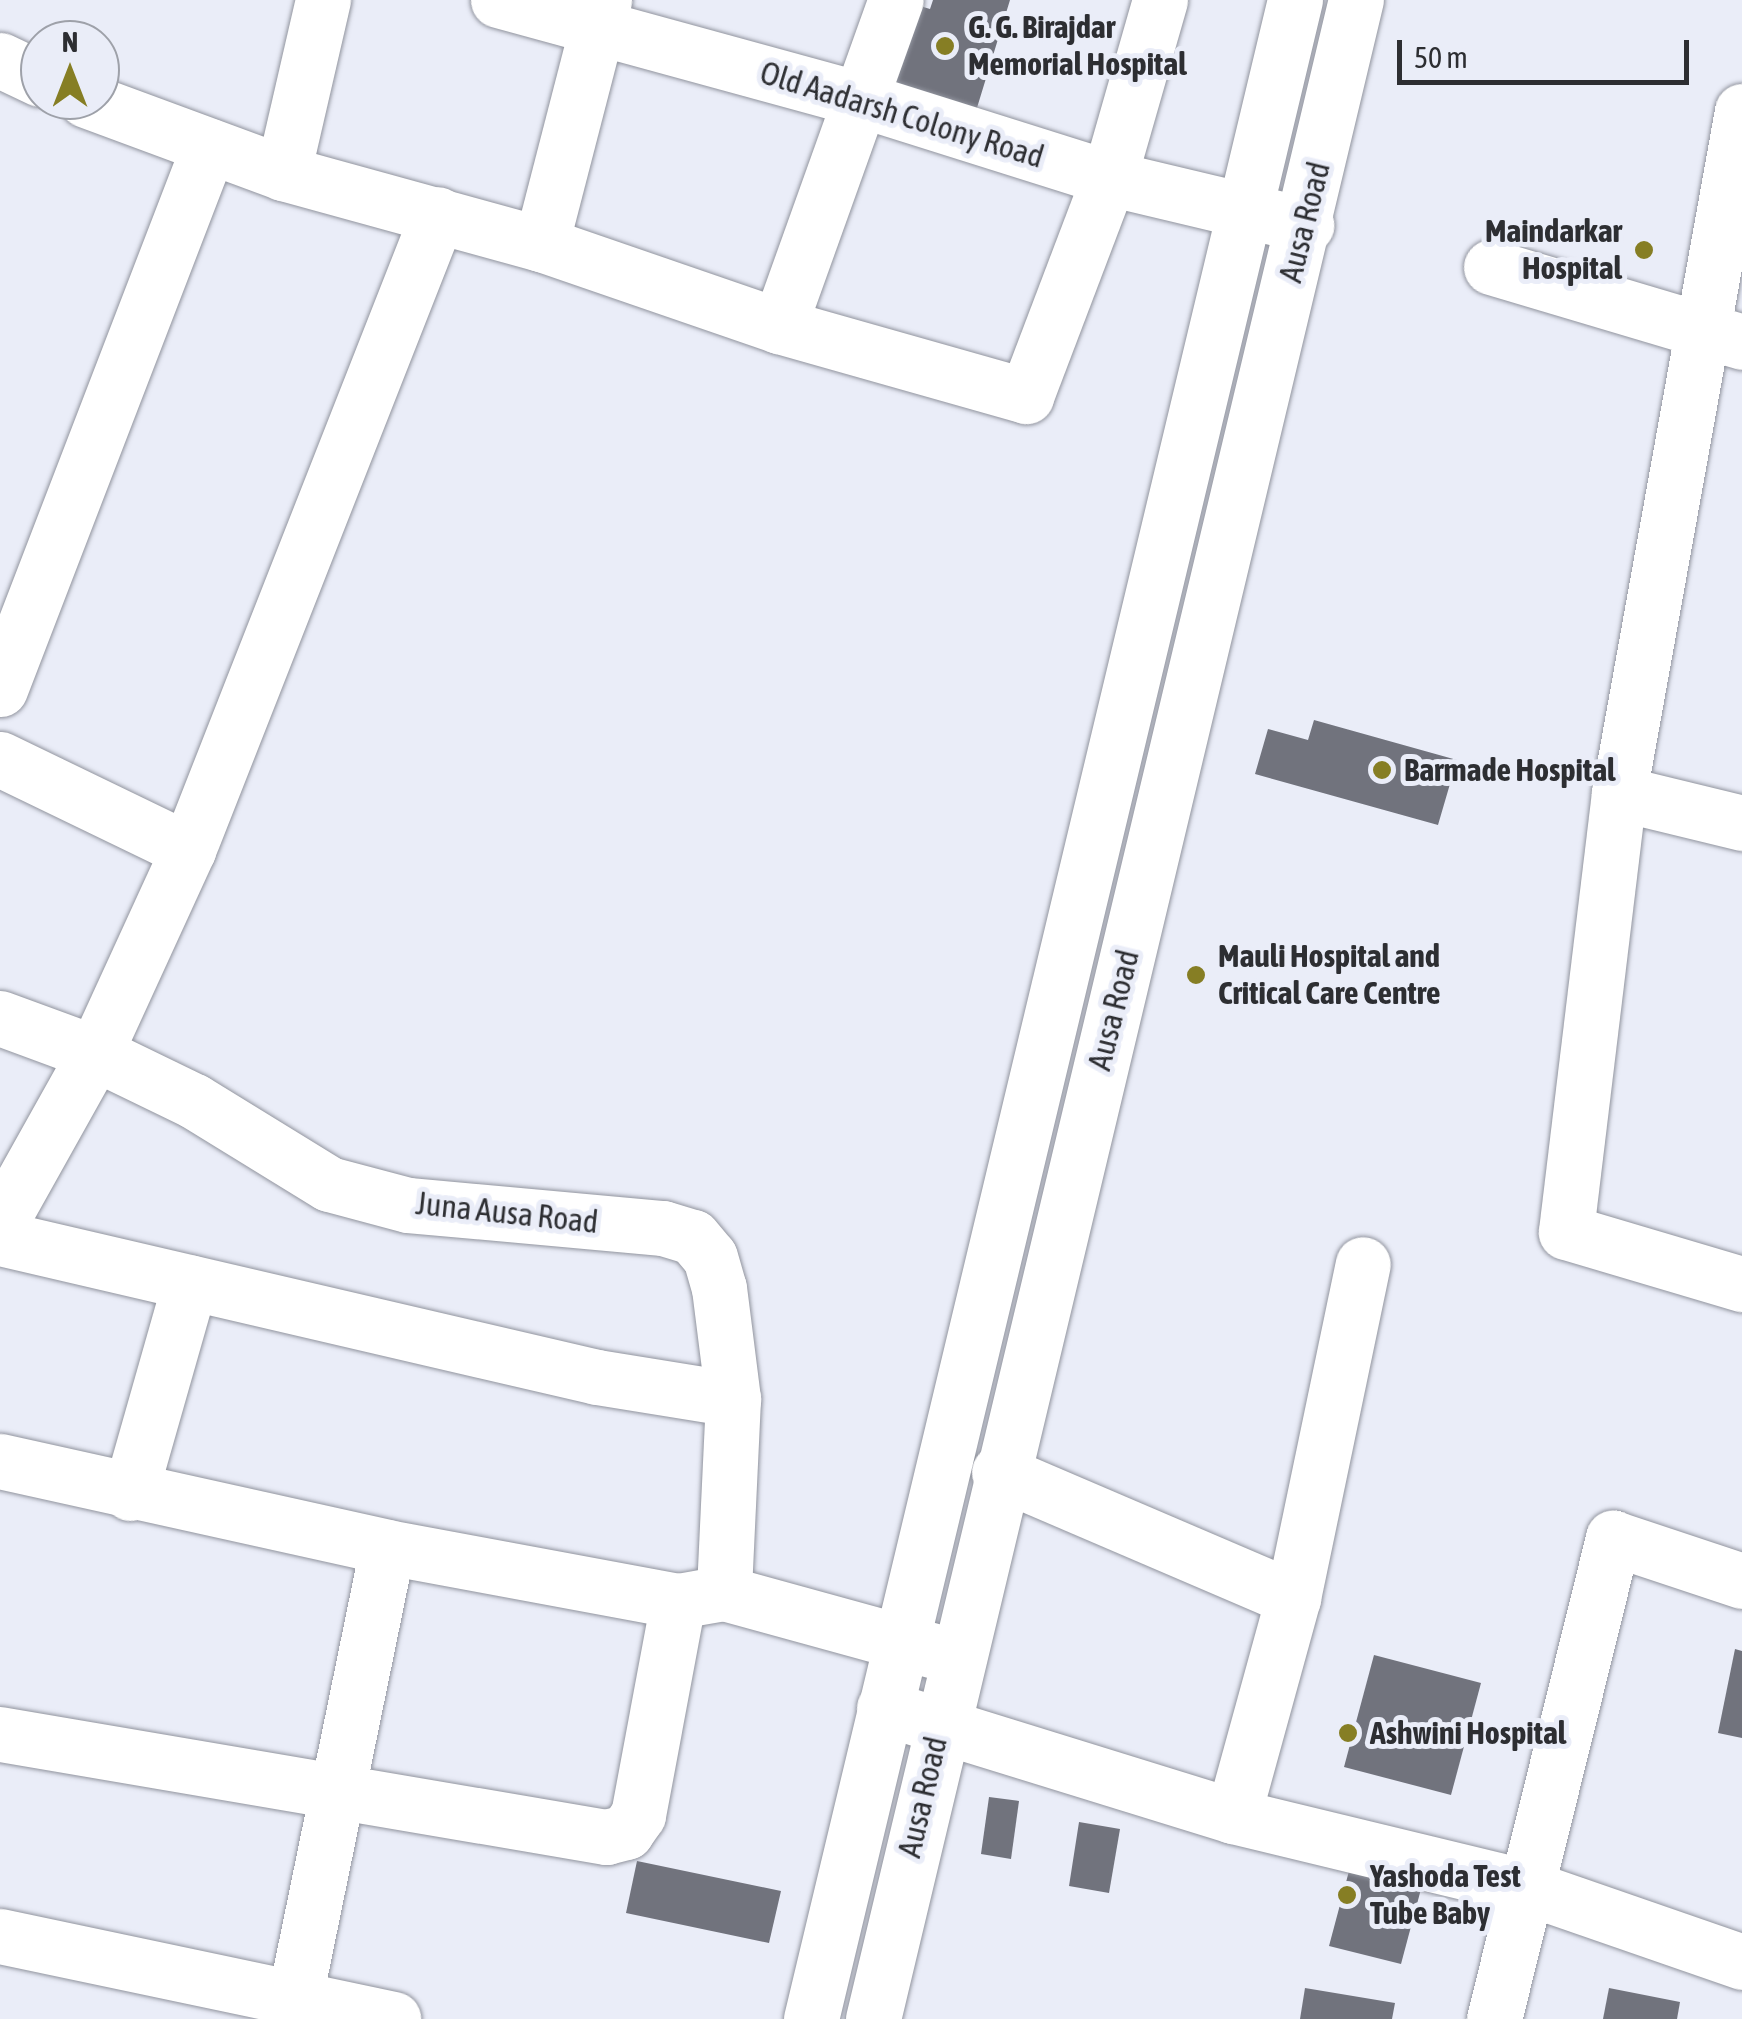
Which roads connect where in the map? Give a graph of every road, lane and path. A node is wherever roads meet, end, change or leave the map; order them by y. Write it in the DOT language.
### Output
graph roads {
  1 [pos="322,0"];
  2 [pos="498,0"];
  3 [pos="896,0"];
  4 [pos="1160,0"];
  5 [pos="1356,0"];
  6 [pos="1286,2"];
  7 [pos="602,14"];
  8 [pos="860,98"];
  9 [pos="1742,112"];
  10 [pos="120,113"];
  11 [pos="208,146"];
  12 [pos="282,174"];
  13 [pos="1108,178"];
  14 [pos="1250,209"];
  15 [pos="438,214"];
  16 [pos="1306,225"];
  17 [pos="542,244"];
  18 [pos="1491,267"];
  19 [pos="779,326"];
  20 [pos="1722,337"];
  21 [pos="0,689"];
  22 [pos="0,759"];
  23 [pos="1619,792"];
  24 [pos="1742,823"];
  25 [pos="188,850"];
  26 [pos="0,1018"];
  27 [pos="95,1053"];
  28 [pos="0,1223"];
  29 [pos="0,1238"];
  30 [pos="1363,1264"];
  31 [pos="190,1282"];
  32 [pos="1742,1284"];
  33 [pos="732,1399"];
  34 [pos="0,1461"];
  35 [pos="999,1472"];
  36 [pos="130,1493"];
  37 [pos="387,1547"];
  38 [pos="1742,1581"];
  39 [pos="701,1597"];
  40 [pos="1293,1598"];
  41 [pos="900,1638"];
  42 [pos="956,1657"];
  43 [pos="884,1708"];
  44 [pos="940,1727"];
  45 [pos="0,1734"];
  46 [pos="340,1793"];
  47 [pos="1233,1816"];
  48 [pos="1526,1887"];
  49 [pos="0,1936"];
  50 [pos="1742,1962"];
  51 [pos="318,2007"];
  52 [pos="393,2019"];
  53 [pos="812,2019"];
  54 [pos="873,2019"];
  55 [pos="1494,2019"];
  1 -- 12 [label="street"];
  2 -- 7 [label="street, Old Aadarsh Colony Road"];
  3 -- 8 [label="street"];
  4 -- 13 [label="street"];
  5 -- 16 [label="street, Ausa Road"];
  6 -- 14 [label="street"];
  7 -- 8 [label="street, Old Aadarsh Colony Road"];
  7 -- 17 [label="street"];
  8 -- 13 [label="street, Old Aadarsh Colony Road"];
  8 -- 19 [label="street"];
  9 -- 20 [label="street"];
  10 -- 11 [label="street"];
  11 -- 12 [label="street"];
  11 -- 21 [label="street"];
  12 -- 15 [label="street"];
  13 -- 14 [label="street, Old Aadarsh Colony Road"];
  13 -- 19 [label="street"];
  14 -- 16 [label="street, Old Aadarsh Colony Road"];
  14 -- 41 [label="street"];
  15 -- 17 [label="street"];
  15 -- 25 [label="street"];
  16 -- 35 [label="street, Ausa Road"];
  17 -- 19 [label="street"];
  18 -- 20 [label="street"];
  20 -- 23 [label="street"];
  22 -- 25 [label="street"];
  23 -- 24 [label="street"];
  23 -- 32 [label="street"];
  25 -- 27 [label="street"];
  26 -- 27 [label="street, Juna Ausa Road"];
  27 -- 28 [label="street"];
  27 -- 33 [label="street, Juna Ausa Road"];
  29 -- 31 [label="street"];
  30 -- 40 [label="street"];
  31 -- 33 [label="street"];
  31 -- 36 [label="street"];
  33 -- 39 [label="street, Juna Ausa Road"];
  34 -- 36 [label="street"];
  35 -- 40 [label="street"];
  35 -- 42 [label="street, Ausa Road"];
  36 -- 37 [label="street"];
  37 -- 39 [label="street"];
  37 -- 46 [label="street"];
  38 -- 48 [label="street"];
  39 -- 41 [label="street"];
  39 -- 46 [label="street, Juna Ausa Road"];
  40 -- 47 [label="street"];
  41 -- 42 [label="street"];
  41 -- 43 [label="street"];
  42 -- 44 [label="street, Ausa Road"];
  43 -- 44 [label="street"];
  43 -- 53 [label="street"];
  44 -- 47 [label="street"];
  44 -- 54 [label="street, Ausa Road"];
  45 -- 46 [label="street, Juna Ausa Road"];
  46 -- 51 [label="street"];
  47 -- 48 [label="street"];
  48 -- 50 [label="street"];
  48 -- 55 [label="street"];
  49 -- 51 [label="street"];
  51 -- 52 [label="street"];
}
